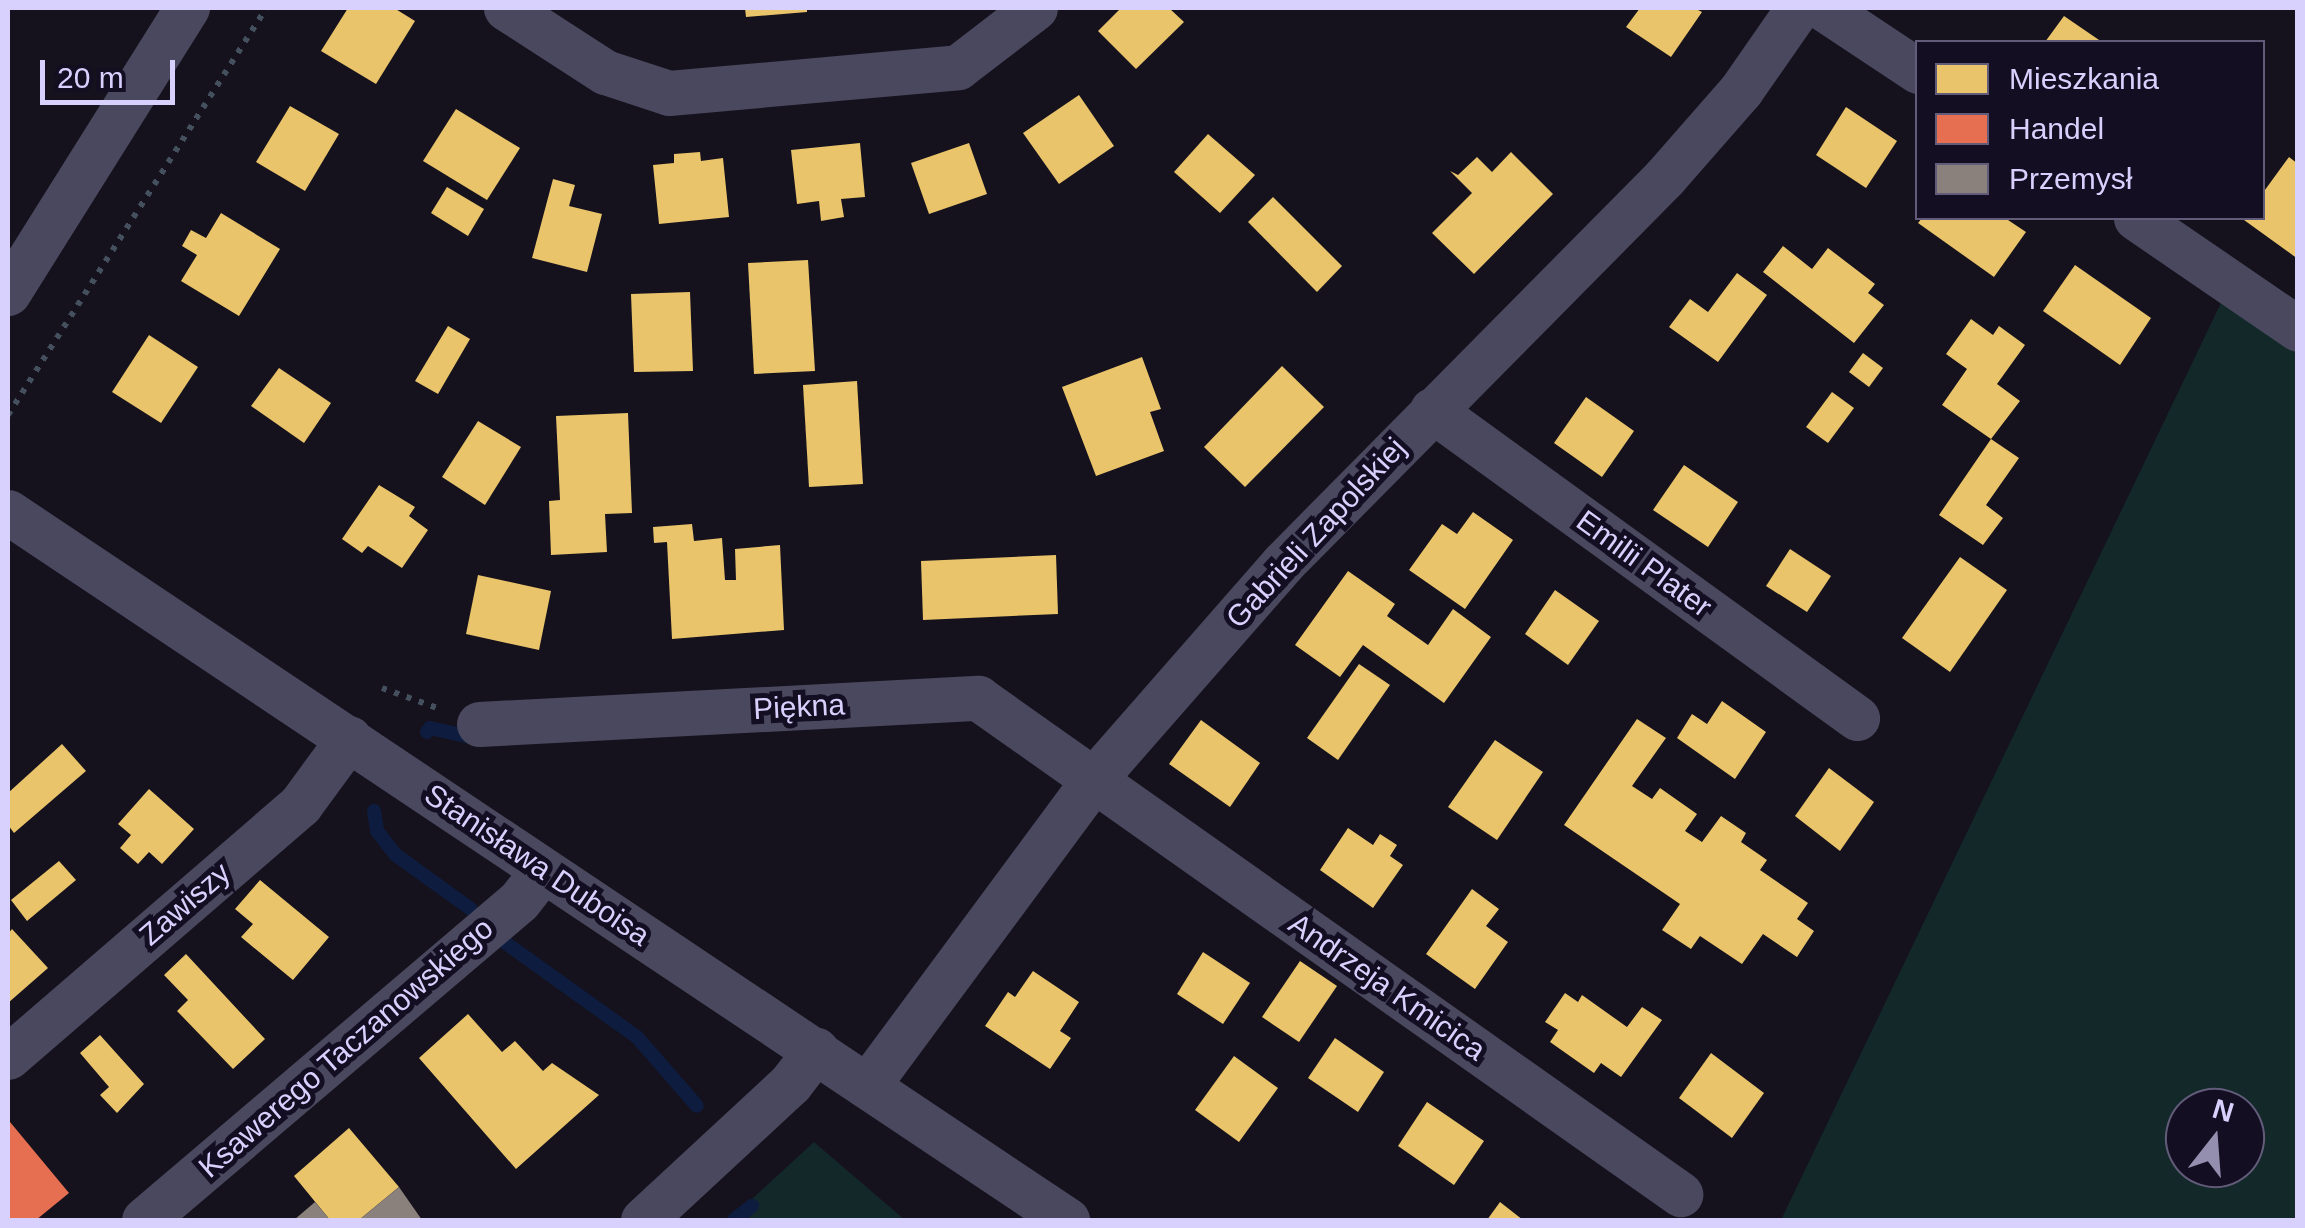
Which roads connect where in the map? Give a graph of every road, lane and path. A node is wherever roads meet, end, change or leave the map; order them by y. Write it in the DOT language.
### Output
graph roads {
  1 [pos="187,8"];
  2 [pos="266,8"];
  3 [pos="506,8"];
  4 [pos="1035,8"];
  5 [pos="1798,8"];
  6 [pos="1824,8"];
  7 [pos="1915,69"];
  8 [pos="2139,220"];
  9 [pos="8,292"];
  10 [pos="2298,328"];
  11 [pos="1432,410"];
  12 [pos="8,415"];
  13 [pos="8,512"];
  14 [pos="382,688"];
  15 [pos="1857,718"];
  16 [pos="478,724"];
  17 [pos="349,738"];
  18 [pos="1094,779"];
  19 [pos="543,870"];
  20 [pos="816,1050"];
  21 [pos="8,1057"];
  22 [pos="867,1086"];
  23 [pos="1680,1194"];
  24 [pos="144,1220"];
  25 [pos="644,1220"];
  26 [pos="1066,1220"];
  1 -- 9 [label="street"];
  2 -- 12 [label="path"];
  3 -- 4 [label="street"];
  5 -- 11 [label="street, Gabrieli Zapolskiej"];
  6 -- 7 [label="street"];
  8 -- 10 [label="street"];
  11 -- 15 [label="street, Emilii Plater"];
  11 -- 18 [label="street, Gabrieli Zapolskiej"];
  13 -- 17 [label="street, Stanisława Duboisa"];
  14 -- 16 [label="path"];
  16 -- 18 [label="street, Piękna"];
  17 -- 19 [label="street, Stanisława Duboisa"];
  17 -- 21 [label="street, Zawiszy"];
  18 -- 22 [label="street, Gabrieli Zapolskiej"];
  18 -- 23 [label="street, Andrzeja Kmicica"];
  19 -- 20 [label="street, Stanisława Duboisa"];
  19 -- 24 [label="street, Ksawerego Taczanowskiego"];
  20 -- 22 [label="street, Stanisława Duboisa"];
  20 -- 25 [label="street"];
  22 -- 26 [label="street, Stanisława Duboisa"];
}
